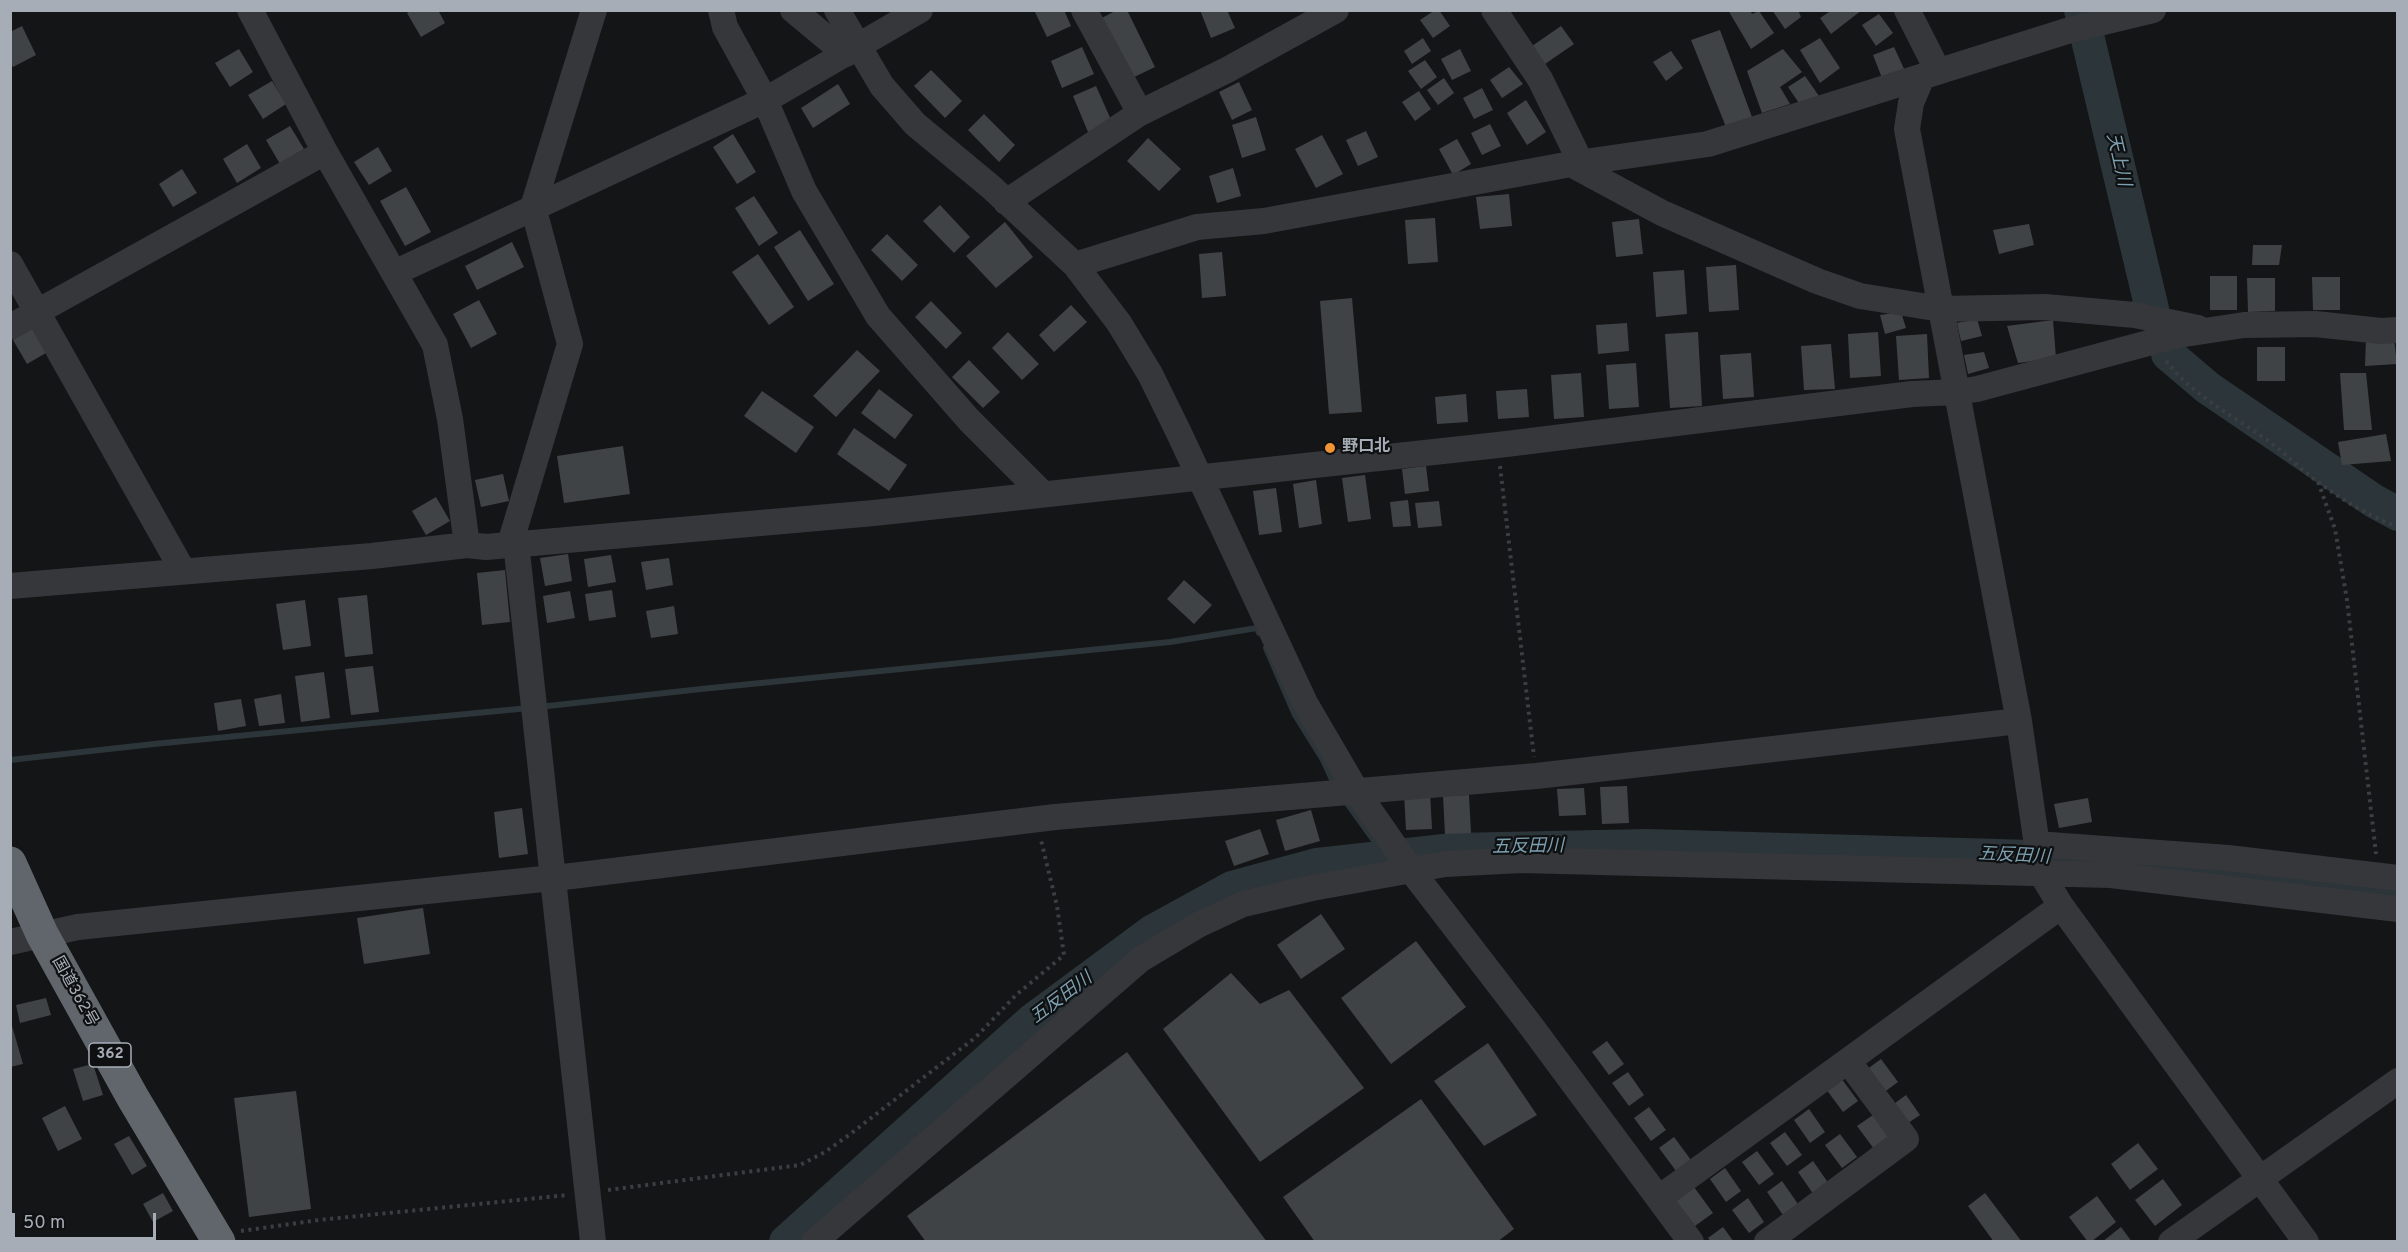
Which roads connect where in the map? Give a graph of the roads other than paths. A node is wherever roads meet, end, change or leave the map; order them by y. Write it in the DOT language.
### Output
graph roads {
  1 [pos="250,10"];
  2 [pos="594,10"];
  3 [pos="721,10"];
  4 [pos="793,10"];
  5 [pos="837,10"];
  6 [pos="920,10"];
  7 [pos="1084,10"];
  8 [pos="1336,10"];
  9 [pos="1494,10"];
  10 [pos="1906,10"];
  11 [pos="2153,10"];
  12 [pos="852,50"];
  13 [pos="1930,74"];
  14 [pos="765,100"];
  15 [pos="1140,113"];
  16 [pos="325,152"];
  17 [pos="1576,163"];
  18 [pos="1006,202"];
  19 [pos="533,207"];
  20 [pos="10,264"];
  21 [pos="1075,265"];
  22 [pos="394,273"];
  23 [pos="1941,309"];
  24 [pos="38,310"];
  25 [pos="10,327"];
  26 [pos="2210,330"];
  27 [pos="2397,330"];
  28 [pos="1956,392"];
  29 [pos="1197,476"];
  30 [pos="1043,494"];
  31 [pos="513,543"];
  32 [pos="467,545"];
  33 [pos="183,571"];
  34 [pos="10,586"];
  35 [pos="2019,721"];
  36 [pos="1346,793"];
  37 [pos="2036,845"];
  38 [pos="1404,858"];
  39 [pos="10,863"];
  40 [pos="2041,872"];
  41 [pos="2388,877"];
  42 [pos="554,878"];
  43 [pos="2061,906"];
  44 [pos="2397,909"];
  45 [pos="42,934"];
  46 [pos="10,942"];
  47 [pos="1848,1061"];
  48 [pos="2397,1081"];
  49 [pos="2259,1179"];
  50 [pos="1659,1198"];
  51 [pos="217,1238"];
  52 [pos="593,1242"];
  53 [pos="814,1242"];
  54 [pos="1691,1242"];
  55 [pos="1767,1242"];
  56 [pos="2171,1242"];
  57 [pos="2306,1242"];
  1 -- 16 [label="street"];
  2 -- 19 [label="street"];
  3 -- 14 [label="street"];
  4 -- 12 [label="street"];
  5 -- 12 [label="street"];
  6 -- 12 [label="street"];
  7 -- 15 [label="street"];
  8 -- 15 [label="street"];
  9 -- 17 [label="street"];
  10 -- 13 [label="street"];
  11 -- 13 [label="street"];
  12 -- 14 [label="street"];
  12 -- 18 [label="street"];
  13 -- 17 [label="street"];
  13 -- 23 [label="street"];
  14 -- 19 [label="street"];
  14 -- 30 [label="street"];
  15 -- 18 [label="street"];
  16 -- 22 [label="street"];
  16 -- 24 [label="street"];
  17 -- 21 [label="street"];
  17 -- 23 [label="street"];
  18 -- 21 [label="street"];
  19 -- 22 [label="street"];
  19 -- 31 [label="street"];
  20 -- 24 [label="street"];
  21 -- 29 [label="street"];
  22 -- 32 [label="street"];
  23 -- 26 [label="street"];
  23 -- 28 [label="street"];
  24 -- 25 [label="street"];
  24 -- 33 [label="street"];
  26 -- 27 [label="street"];
  26 -- 28 [label="street"];
  28 -- 29 [label="street"];
  28 -- 35 [label="street"];
  29 -- 30 [label="street"];
  29 -- 36 [label="street"];
  30 -- 31 [label="street"];
  31 -- 32 [label="street"];
  31 -- 42 [label="street"];
  32 -- 33 [label="street"];
  33 -- 34 [label="street"];
  35 -- 36 [label="street"];
  35 -- 37 [label="street"];
  36 -- 38 [label="street"];
  36 -- 42 [label="street"];
  37 -- 40 [label="street"];
  37 -- 41 [label="street"];
  38 -- 40 [label="street"];
  38 -- 50 [label="street"];
  38 -- 53 [label="street"];
  39 -- 45 [label="highway, 国道362号 / 362"];
  40 -- 43 [label="street"];
  40 -- 44 [label="street"];
  42 -- 45 [label="street"];
  42 -- 52 [label="street"];
  43 -- 47 [label="street"];
  43 -- 49 [label="street"];
  45 -- 46 [label="street"];
  45 -- 51 [label="highway, 国道362号 / 362"];
  47 -- 50 [label="street"];
  47 -- 55 [label="street"];
  48 -- 49 [label="street"];
  49 -- 56 [label="street"];
  49 -- 57 [label="street"];
  50 -- 54 [label="street"];
}
